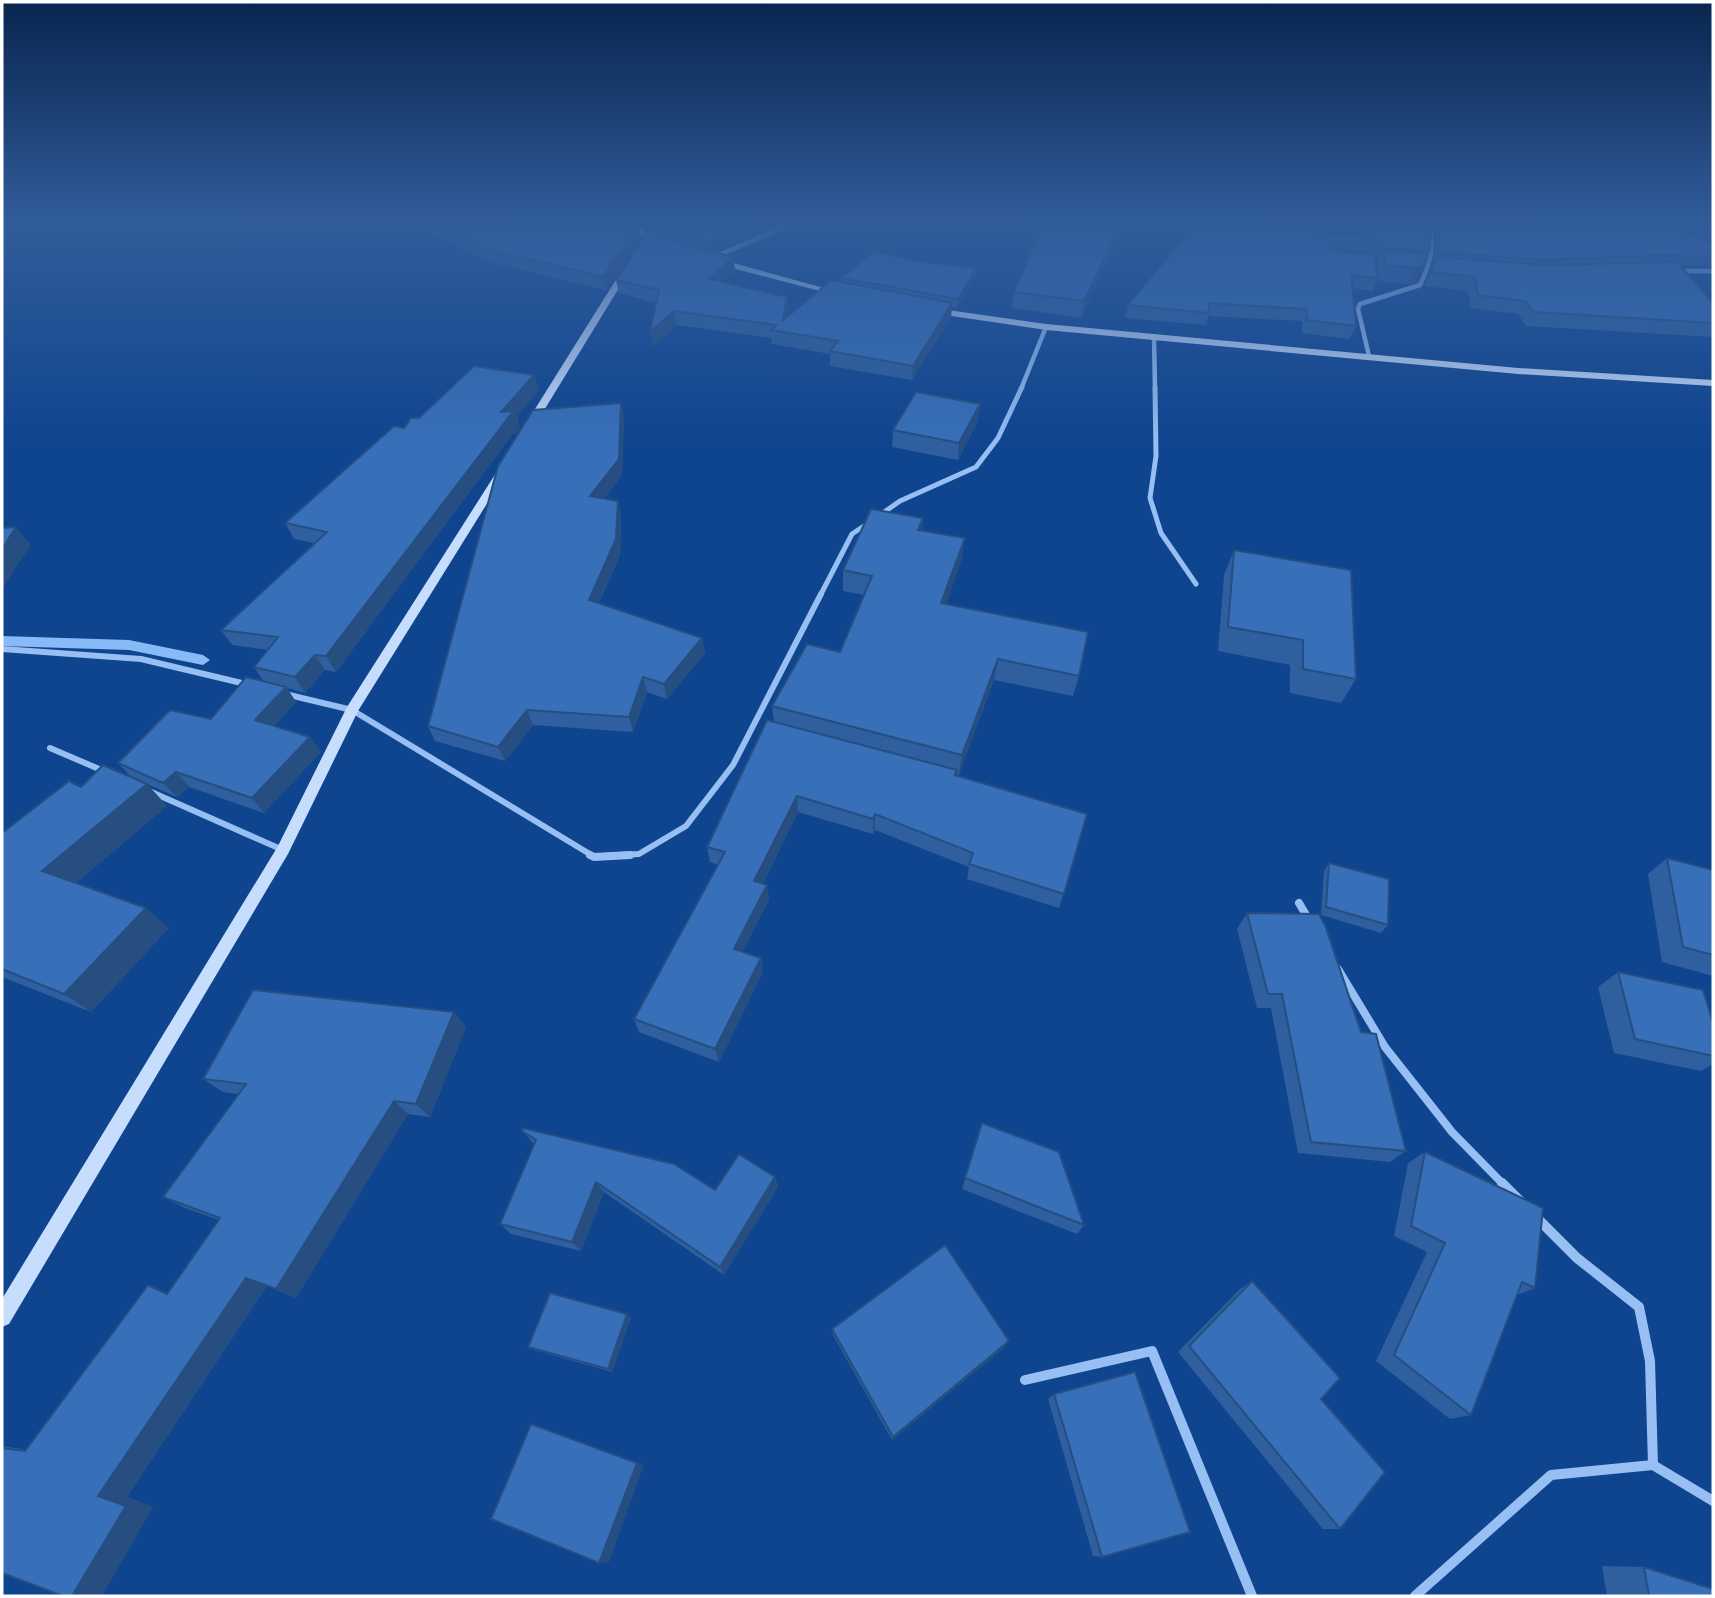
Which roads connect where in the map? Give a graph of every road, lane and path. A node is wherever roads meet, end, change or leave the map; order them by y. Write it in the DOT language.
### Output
graph roads {
  1 [pos="608,299"];
  2 [pos="1371,299"];
  3 [pos="921,309"];
  4 [pos="1046,327"];
  5 [pos="1154,337"];
  6 [pos="1369,356"];
  7 [pos="1713,383"];
  8 [pos="523,437"];
  9 [pos="508,460"];
  10 [pos="1196,584"];
  11 [pos="2,649"];
  12 [pos="260,688"];
  13 [pos="273,691"];
  14 [pos="352,710"];
  15 [pos="753,726"];
  16 [pos="766,730"];
  17 [pos="50,748"];
  18 [pos="111,775"];
  19 [pos="135,785"];
  20 [pos="283,850"];
  21 [pos="1299,903"];
  22 [pos="1313,927"];
  23 [pos="1335,963"];
  24 [pos="2,1317"];
  25 [pos="1025,1380"];
  26 [pos="1653,1465"];
  27 [pos="1713,1501"];
  28 [pos="1252,1596"];
  29 [pos="1415,1596"];
  1 -- 8 [label="main road"];
  2 -- 6 [label="street"];
  3 -- 4 [label="main road"];
  4 -- 5 [label="main road"];
  4 -- 15 [label="street"];
  5 -- 6 [label="main road"];
  5 -- 10 [label="street"];
  6 -- 7 [label="main road"];
  9 -- 14 [label="main road"];
  11 -- 12 [label="street"];
  13 -- 14 [label="street"];
  14 -- 15 [label="street"];
  14 -- 20 [label="main road"];
  15 -- 16 [label="street"];
  17 -- 18 [label="street"];
  19 -- 20 [label="street"];
  20 -- 24 [label="main road"];
  21 -- 22 [label="street"];
  23 -- 26 [label="street"];
  25 -- 28 [label="street"];
  26 -- 27 [label="street"];
  26 -- 29 [label="street"];
}
